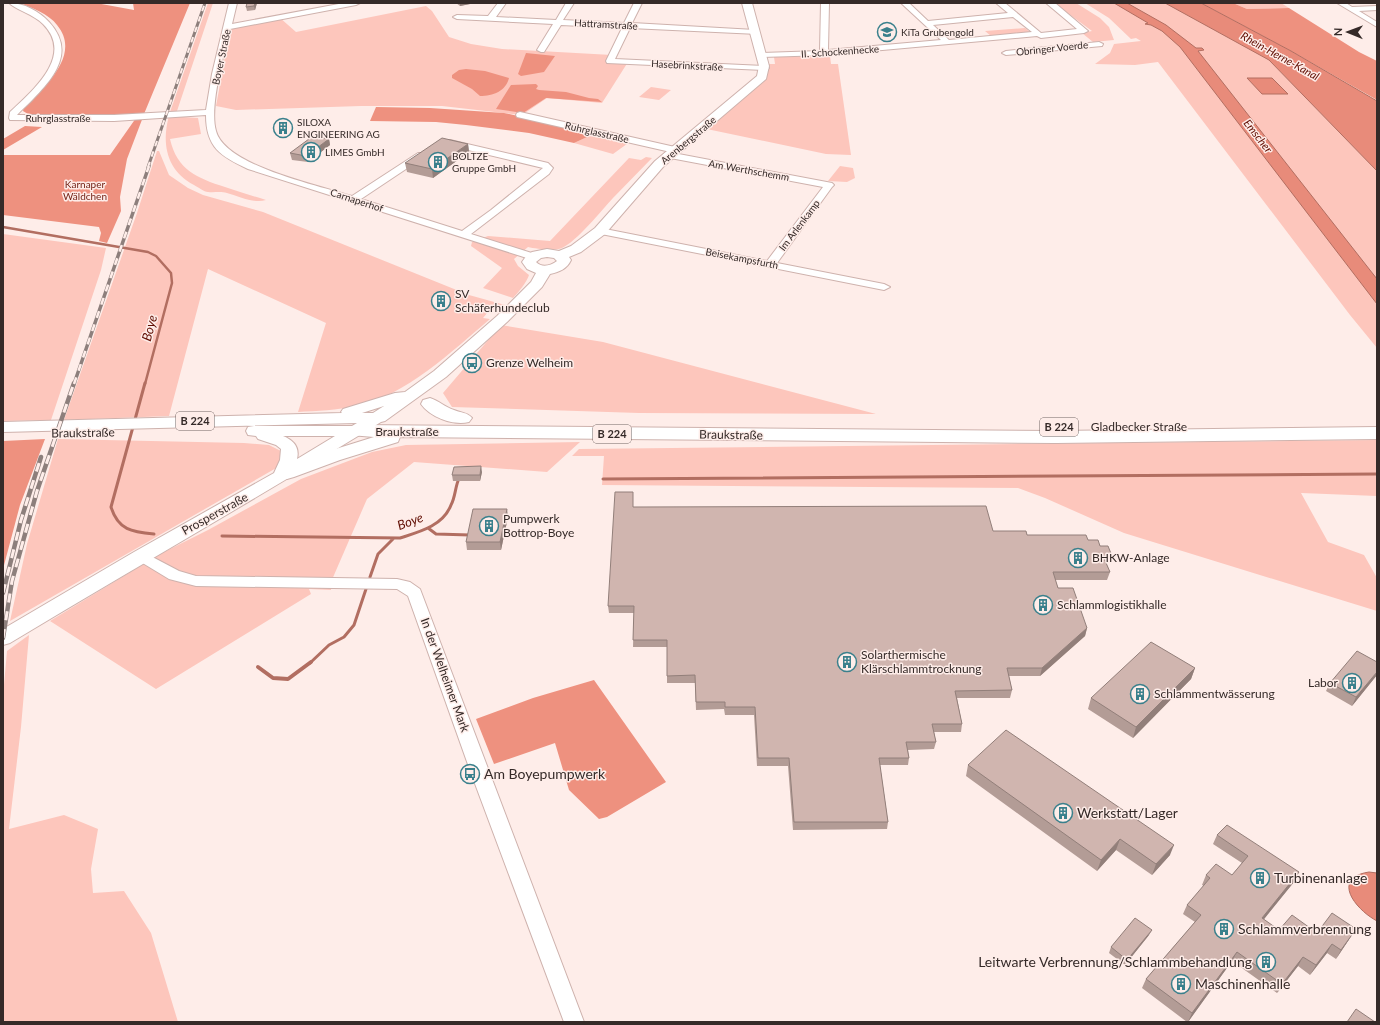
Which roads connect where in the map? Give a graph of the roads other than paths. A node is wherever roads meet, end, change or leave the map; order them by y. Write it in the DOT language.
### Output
graph roads {
  1 [pos="13,3"];
  2 [pos="233,3"];
  3 [pos="356,3"];
  4 [pos="502,3"];
  5 [pos="570,3"];
  6 [pos="638,3"];
  7 [pos="747,3"];
  8 [pos="825,3"];
  9 [pos="905,3"];
  10 [pos="1000,3"];
  11 [pos="1050,3"];
  12 [pos="1341,3"];
  13 [pos="1377,8"];
  14 [pos="1351,9"];
  15 [pos="1015,15"];
  16 [pos="457,17"];
  17 [pos="490,19"];
  18 [pos="558,22"];
  19 [pos="928,23"];
  20 [pos="627,25"];
  21 [pos="1377,25"];
  22 [pos="227,27"];
  23 [pos="755,32"];
  24 [pos="1039,34"];
  25 [pos="947,42"];
  26 [pos="1099,44"];
  27 [pos="1056,48"];
  28 [pos="541,50"];
  29 [pos="824,53"];
  30 [pos="1006,53"];
  31 [pos="762,55"];
  32 [pos="764,68"];
  33 [pos="209,112"];
  34 [pos="520,115"];
  35 [pos="442,142"];
  36 [pos="432,148"];
  37 [pos="671,153"];
  38 [pos="829,185"];
  39 [pos="355,200"];
  40 [pos="600,231"];
  41 [pos="464,234"];
  42 [pos="560,256"];
  43 [pos="534,257"];
  44 [pos="770,264"];
  45 [pos="545,270"];
  46 [pos="884,288"];
  47 [pos="427,384"];
  48 [pos="430,404"];
  49 [pos="322,418"];
  50 [pos="462,418"];
  51 [pos="1377,420"];
  52 [pos="356,425"];
  53 [pos="381,425"];
  54 [pos="3,427"];
  55 [pos="147,428"];
  56 [pos="117,429"];
  57 [pos="251,431"];
  58 [pos="808,431"];
  59 [pos="413,432"];
  60 [pos="1377,432"];
  61 [pos="3,435"];
  62 [pos="284,475"];
  63 [pos="141,556"];
  64 [pos="3,638"];
  65 [pos="574,1022"];
  1 -- 33 [label="street, Ruhrglasstraße"];
  2 -- 22 [label="street, Boyer Straße"];
  3 -- 22 [label="street"];
  4 -- 17 [label="street"];
  5 -- 18 [label="street"];
  6 -- 20 [label="street"];
  7 -- 23 [label="main road"];
  8 -- 29 [label="street"];
  9 -- 19 [label="street"];
  10 -- 15 [label="street"];
  11 -- 24 [label="street, II. Schockenhecke"];
  12 -- 14 [label="street"];
  13 -- 14 [label="street"];
  14 -- 21 [label="street"];
  15 -- 19 [label="street"];
  15 -- 24 [label="street"];
  16 -- 17 [label="street, Hattramstraße"];
  17 -- 18 [label="street, Hattramstraße"];
  18 -- 20 [label="street, Hattramstraße"];
  18 -- 28 [label="street"];
  19 -- 25 [label="street"];
  20 -- 23 [label="street, Hattramstraße"];
  20 -- 32 [label="street, Hasebrinkstraße"];
  22 -- 33 [label="street, Boyer Straße"];
  23 -- 31 [label="main road"];
  24 -- 25 [label="street, II. Schockenhecke"];
  24 -- 27 [label="street"];
  25 -- 29 [label="street, II. Schockenhecke"];
  26 -- 27 [label="street, Obringer Voerde"];
  27 -- 30 [label="street, Obringer Voerde"];
  29 -- 31 [label="street, II. Schockenhecke"];
  31 -- 32 [label="main road"];
  32 -- 37 [label="main road, Arenbergstraße"];
  33 -- 39 [label="street, Carnaperhof"];
  34 -- 37 [label="street, Ruhrglasstraße"];
  35 -- 41 [label="street"];
  36 -- 39 [label="street"];
  37 -- 38 [label="street, Am Werthschemm"];
  37 -- 40 [label="main road, Arenbergstraße"];
  38 -- 44 [label="street, Im Arlenkamp"];
  39 -- 41 [label="street, Carnaperhof"];
  40 -- 42 [label="main road, Arenbergstraße"];
  40 -- 44 [label="street, Beisekampsfurth"];
  41 -- 43 [label="street, Carnaperhof"];
  42 -- 43 [label="main road"];
  42 -- 45 [label="main road"];
  43 -- 45 [label="main road"];
  44 -- 46 [label="street, Beisekampsfurth"];
  45 -- 47 [label="main road"];
  47 -- 48 [label="main road"];
  47 -- 49 [label="main road"];
  47 -- 53 [label="main road"];
  48 -- 50 [label="highway"];
  49 -- 52 [label="main road, Braukstraße / B 224"];
  49 -- 55 [label="main road, Braukstraße / B 224"];
  50 -- 53 [label="highway, Braukstraße / B 224"];
  50 -- 58 [label="highway, Braukstraße / B 224"];
  51 -- 58 [label="highway, Gladbecker Straße / B 224"];
  52 -- 53 [label="highway, Braukstraße / B 224"];
  52 -- 57 [label="main road, Braukstraße / B 224"];
  52 -- 62 [label="main road, Prosperstraße"];
  53 -- 59 [label="highway, Braukstraße / B 224"];
  54 -- 56 [label="main road, Braukstraße / B 224"];
  55 -- 56 [label="main road, Braukstraße / B 224"];
  55 -- 57 [label="main road, Braukstraße / B 224"];
  56 -- 61 [label="main road, Braukstraße / B 224"];
  57 -- 62 [label="main road"];
  58 -- 59 [label="highway, Braukstraße / B 224"];
  58 -- 60 [label="highway, Gladbecker Straße / B 224"];
  59 -- 62 [label="highway"];
  62 -- 63 [label="main road, Prosperstraße"];
  63 -- 64 [label="main road, Prosperstraße"];
  63 -- 65 [label="street, In der Welheimer Mark"];
}
